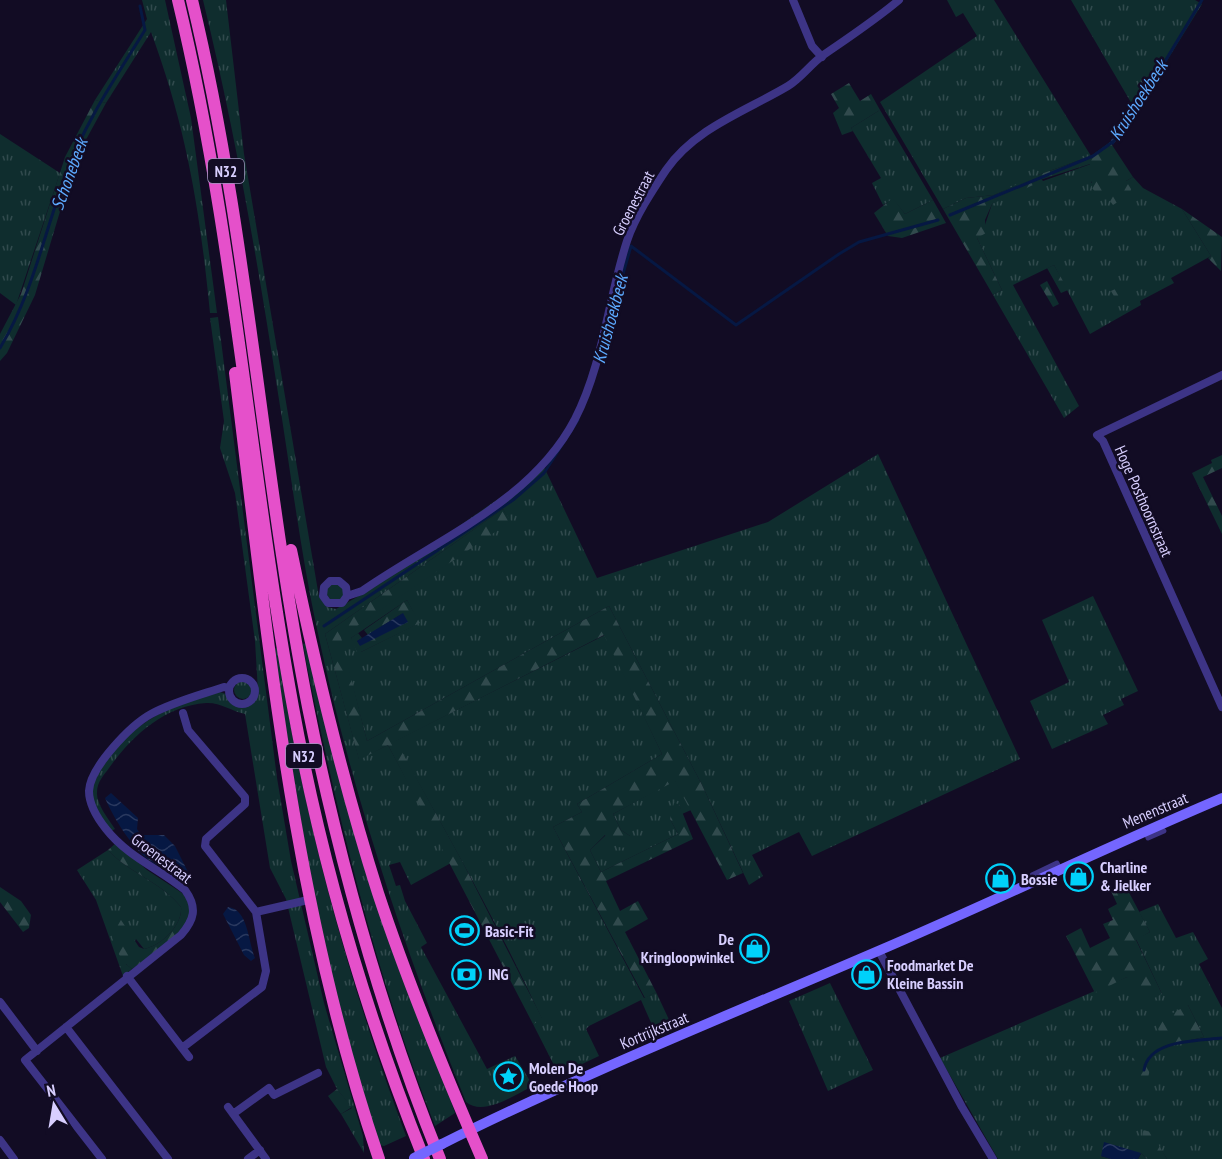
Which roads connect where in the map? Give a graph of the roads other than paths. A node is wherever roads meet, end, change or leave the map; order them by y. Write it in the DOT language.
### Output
graph roads {
  1 [pos="178,0"];
  2 [pos="192,0"];
  3 [pos="793,0"];
  4 [pos="899,0"];
  5 [pos="822,57"];
  6 [pos="238,340"];
  7 [pos="1222,375"];
  8 [pos="275,500"];
  9 [pos="347,596"];
  10 [pos="229,688"];
  11 [pos="1222,706"];
  12 [pos="183,713"];
  13 [pos="1222,798"];
  14 [pos="1100,850"];
  15 [pos="308,900"];
  16 [pos="256,912"];
  17 [pos="879,951"];
  18 [pos="127,976"];
  19 [pos="0,1002"];
  20 [pos="66,1027"];
  21 [pos="182,1048"];
  22 [pos="37,1051"];
  23 [pos="189,1057"];
  24 [pos="318,1073"];
  25 [pos="470,1131"];
  26 [pos="0,1140"];
  27 [pos="260,1150"];
  28 [pos="14,1159"];
  29 [pos="102,1159"];
  30 [pos="168,1159"];
  31 [pos="248,1159"];
  32 [pos="266,1159"];
  33 [pos="379,1159"];
  34 [pos="416,1159"];
  35 [pos="440,1159"];
  36 [pos="482,1159"];
  37 [pos="993,1159"];
  1 -- 6 [label="highway, N32"];
  2 -- 8 [label="highway, N32"];
  3 -- 5 [label="street"];
  4 -- 5 [label="street, Groenestraat"];
  5 -- 9 [label="street, Groenestraat"];
  6 -- 15 [label="highway"];
  6 -- 34 [label="highway, N32"];
  7 -- 11 [label="street, Hoge Posthoornstraat"];
  8 -- 25 [label="highway"];
  8 -- 35 [label="highway, N32"];
  10 -- 18 [label="street, Groenestraat"];
  12 -- 16 [label="street"];
  13 -- 14 [label="main road, Menenstraat"];
  14 -- 17 [label="main road, Kortrijkstraat"];
  15 -- 16 [label="street"];
  15 -- 33 [label="highway"];
  16 -- 21 [label="street"];
  17 -- 25 [label="main road, Kortrijkstraat"];
  17 -- 37 [label="street"];
  18 -- 20 [label="street, Groenestraat"];
  18 -- 21 [label="street"];
  19 -- 22 [label="street"];
  20 -- 22 [label="street, Groenestraat"];
  20 -- 30 [label="street"];
  21 -- 23 [label="street"];
  22 -- 29 [label="street, Groenestraat"];
  24 -- 27 [label="street"];
  25 -- 34 [label="main road, Kortrijkstraat, bridge"];
  25 -- 36 [label="highway"];
  26 -- 28 [label="street"];
  27 -- 31 [label="street"];
  27 -- 32 [label="street"];
}
